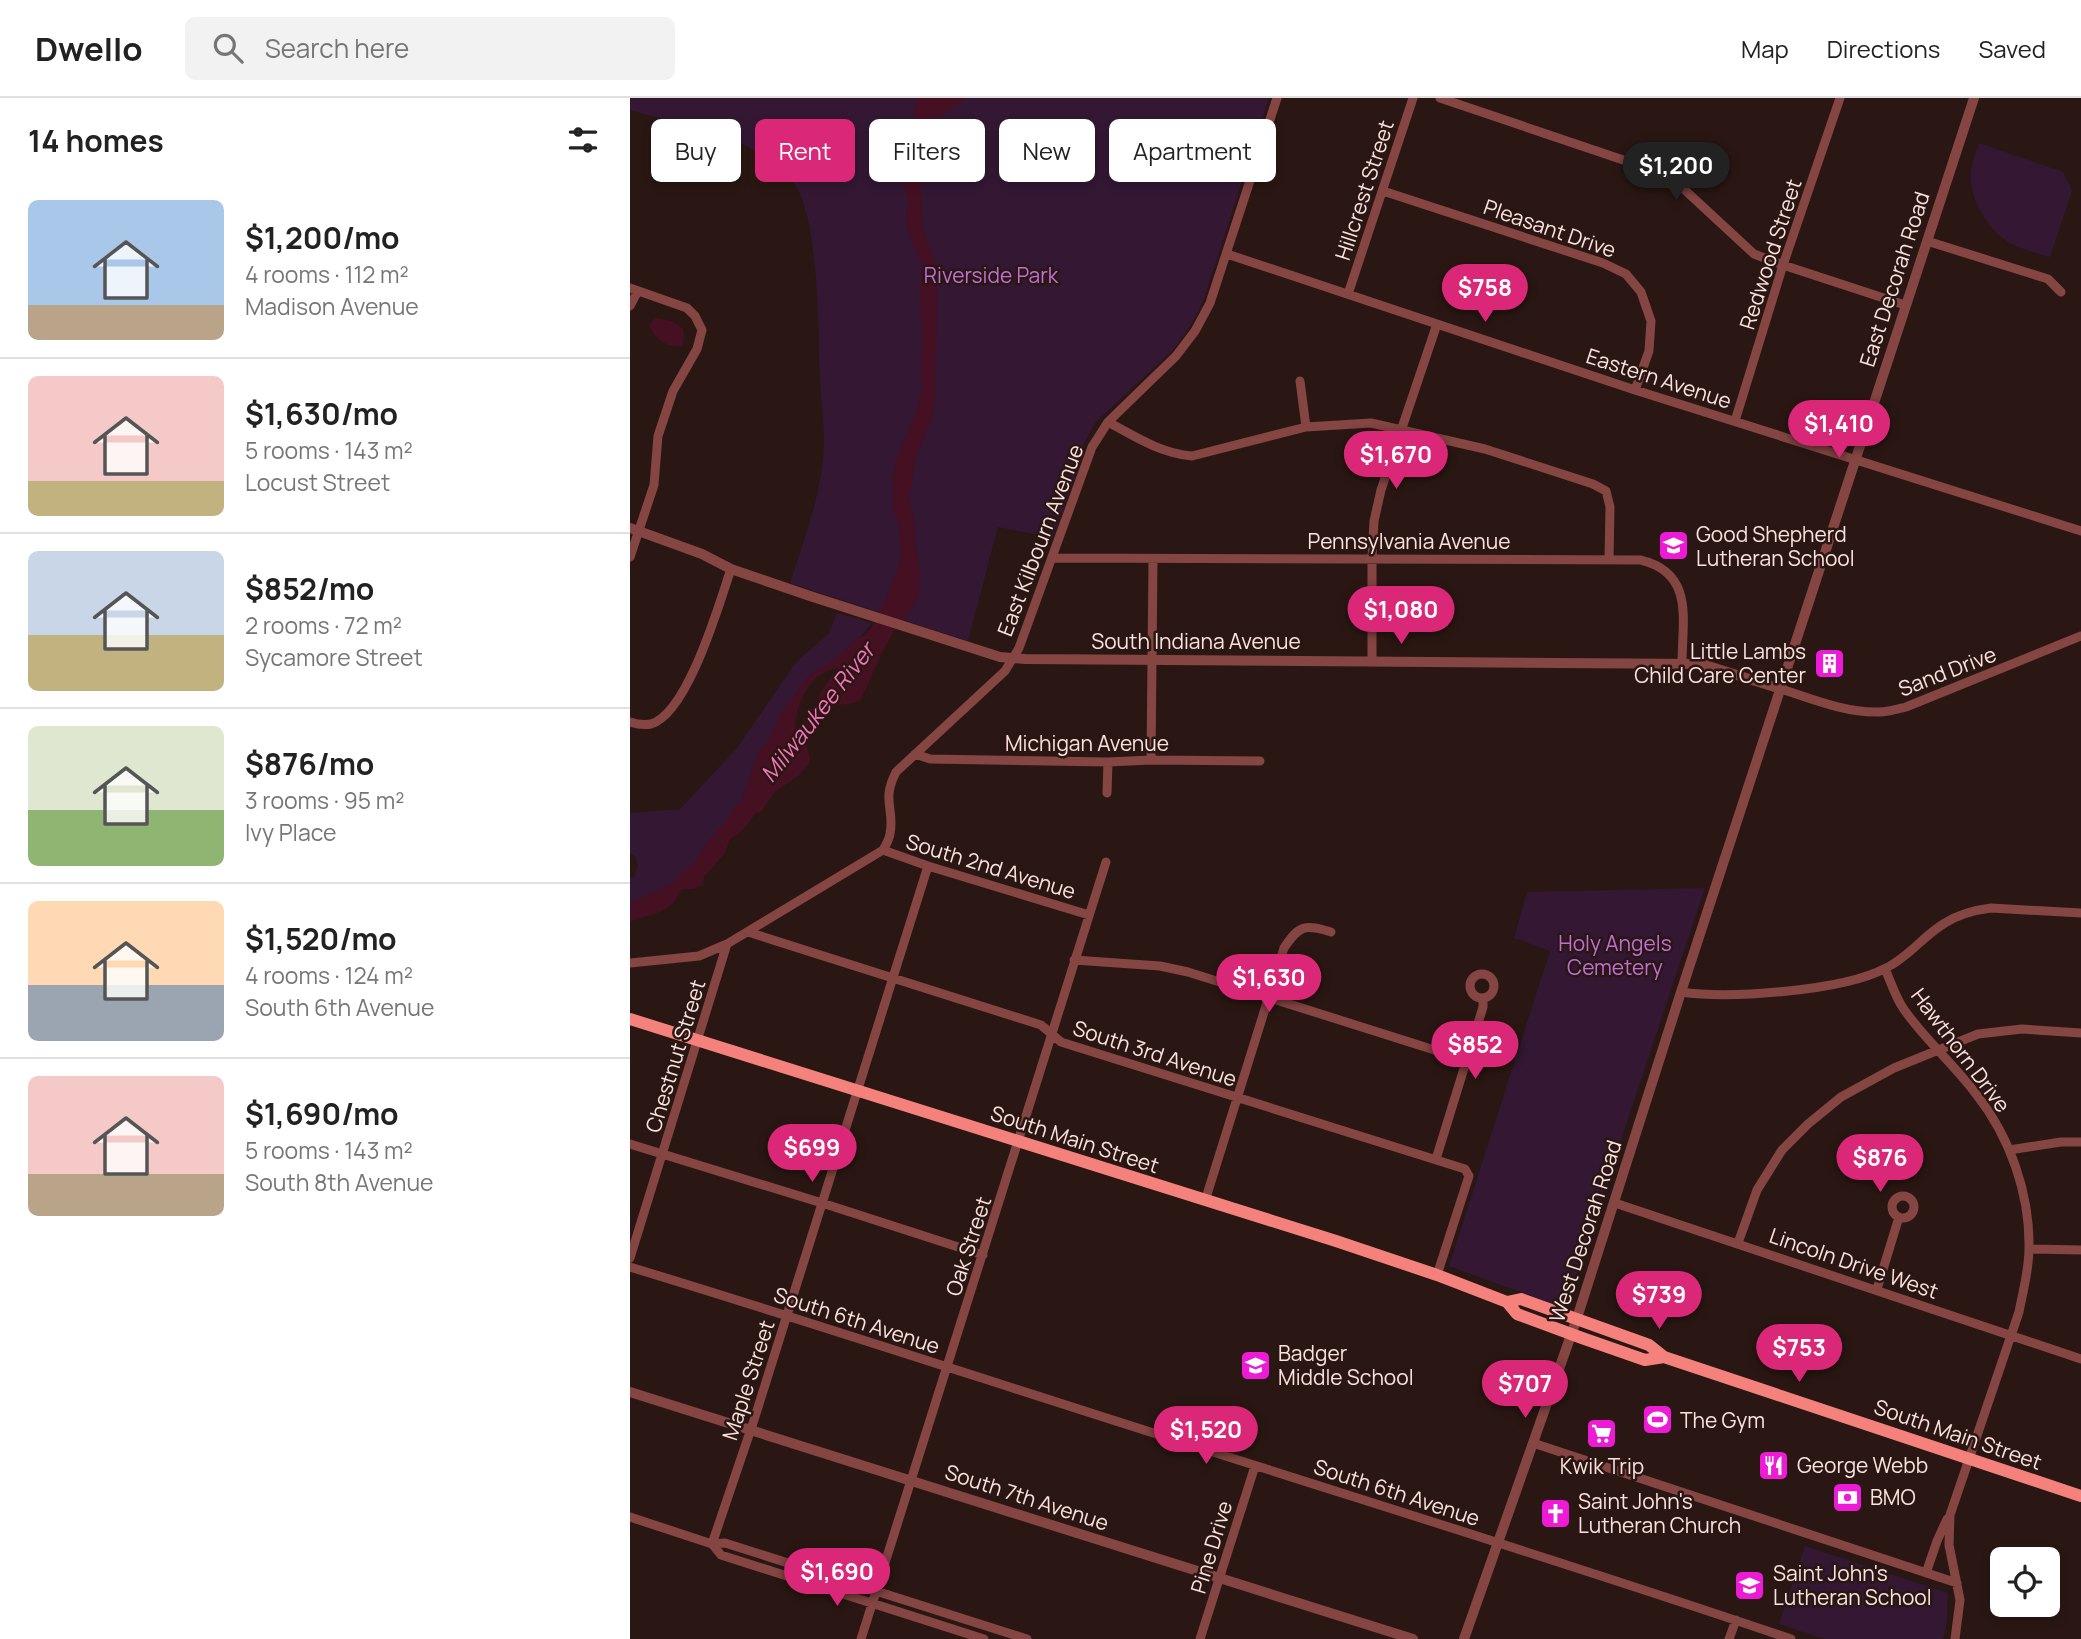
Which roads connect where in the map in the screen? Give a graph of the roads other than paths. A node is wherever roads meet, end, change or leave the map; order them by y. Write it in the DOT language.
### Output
graph roads {
  1 [pos="1276,98"];
  2 [pos="1413,98"];
  3 [pos="1440,98"];
  4 [pos="1840,98"];
  5 [pos="1974,98"];
  6 [pos="1383,191"];
  7 [pos="1927,241"];
  8 [pos="1227,254"];
  9 [pos="1783,265"];
  10 [pos="634,290"];
  11 [pos="2061,292"];
  12 [pos="1348,294"];
  13 [pos="1905,305"];
  14 [pos="630,306"];
  15 [pos="1437,324"];
  16 [pos="1300,381"];
  17 [pos="1635,390"];
  18 [pos="1735,421"];
  19 [pos="1108,422"];
  20 [pos="1306,427"];
  21 [pos="1401,431"];
  22 [pos="1856,459"];
  23 [pos="634,529"];
  24 [pos="2081,531"];
  25 [pos="630,557"];
  26 [pos="1052,558"];
  27 [pos="1372,558"];
  28 [pos="1153,559"];
  29 [pos="1609,560"];
  30 [pos="732,569"];
  31 [pos="2081,636"];
  32 [pos="1013,659"];
  33 [pos="1151,660"];
  34 [pos="1372,661"];
  35 [pos="1682,663"];
  36 [pos="1781,689"];
  37 [pos="630,722"];
  38 [pos="915,754"];
  39 [pos="1152,760"];
  40 [pos="1260,761"];
  41 [pos="1108,762"];
  42 [pos="1107,793"];
  43 [pos="1734,832"];
  44 [pos="883,850"];
  45 [pos="1106,862"];
  46 [pos="928,866"];
  47 [pos="2081,913"];
  48 [pos="1089,915"];
  49 [pos="748,932"];
  50 [pos="1331,932"];
  51 [pos="727,944"];
  52 [pos="1074,960"];
  53 [pos="630,964"];
  54 [pos="1885,969"];
  55 [pos="892,977"];
  56 [pos="1681,992"];
  57 [pos="1268,998"];
  58 [pos="1483,998"];
  59 [pos="630,1019"];
  60 [pos="1052,1033"];
  61 [pos="2081,1033"];
  62 [pos="698,1040"];
  63 [pos="1939,1050"];
  64 [pos="1466,1059"];
  65 [pos="858,1091"];
  66 [pos="1238,1098"];
  67 [pos="1020,1140"];
  68 [pos="2081,1142"];
  69 [pos="630,1144"];
  70 [pos="2010,1150"];
  71 [pos="663,1155"];
  72 [pos="1436,1159"];
  73 [pos="1205,1201"];
  74 [pos="822,1203"];
  75 [pos="1615,1203"];
  76 [pos="1899,1217"];
  77 [pos="1738,1243"];
  78 [pos="2029,1249"];
  79 [pos="2081,1250"];
  80 [pos="983,1255"];
  81 [pos="630,1258"];
  82 [pos="630,1267"];
  83 [pos="1437,1275"];
  84 [pos="1877,1289"];
  85 [pos="1507,1301"];
  86 [pos="787,1315"];
  87 [pos="1577,1318"];
  88 [pos="1572,1335"];
  89 [pos="2011,1335"];
  90 [pos="1664,1357"];
  91 [pos="2081,1359"];
  92 [pos="946,1368"];
  93 [pos="630,1392"];
  94 [pos="751,1430"];
  95 [pos="1533,1443"];
  96 [pos="1970,1458"];
  97 [pos="1255,1465"];
  98 [pos="911,1481"];
  99 [pos="2081,1496"];
  100 [pos="1950,1515"];
  101 [pos="630,1517"];
  102 [pos="1497,1542"];
  103 [pos="712,1544"];
  104 [pos="1926,1573"];
  105 [pos="1220,1578"];
  106 [pos="1957,1583"];
  107 [pos="876,1591"];
  108 [pos="872,1604"];
  109 [pos="1736,1620"];
  110 [pos="861,1639"];
  111 [pos="984,1639"];
  112 [pos="1027,1639"];
  113 [pos="1200,1639"];
  114 [pos="1413,1639"];
  115 [pos="1464,1639"];
  116 [pos="1729,1639"];
  117 [pos="1791,1639"];
  118 [pos="1955,1639"];
  1 -- 8 [label="street, East Kilbourn Avenue"];
  2 -- 6 [label="street, Hillcrest Street"];
  3 -- 9 [label="street"];
  4 -- 9 [label="street, Redwood Street"];
  5 -- 7 [label="street, East Decorah Road"];
  6 -- 12 [label="street, Hillcrest Street"];
  6 -- 17 [label="street, Pleasant Drive"];
  7 -- 11 [label="street"];
  7 -- 13 [label="street, East Decorah Road"];
  8 -- 12 [label="street, Eastern Avenue"];
  8 -- 19 [label="street, East Kilbourn Avenue"];
  9 -- 13 [label="street"];
  9 -- 18 [label="street, Redwood Street"];
  10 -- 14 [label="street"];
  10 -- 23 [label="street"];
  12 -- 15 [label="street, Eastern Avenue"];
  13 -- 22 [label="street, East Decorah Road"];
  15 -- 17 [label="street, Eastern Avenue"];
  15 -- 21 [label="street"];
  16 -- 20 [label="street"];
  17 -- 18 [label="street, Eastern Avenue"];
  18 -- 22 [label="street, Eastern Avenue"];
  19 -- 20 [label="street"];
  19 -- 26 [label="street, East Kilbourn Avenue"];
  20 -- 21 [label="street"];
  21 -- 27 [label="street"];
  21 -- 29 [label="street"];
  22 -- 24 [label="street, Eastern Avenue"];
  22 -- 36 [label="street, East Decorah Road"];
  23 -- 25 [label="street"];
  23 -- 30 [label="street, South Indiana Avenue"];
  26 -- 28 [label="street, Pennsylvania Avenue"];
  26 -- 32 [label="street, East Kilbourn Avenue"];
  27 -- 28 [label="street, Pennsylvania Avenue"];
  27 -- 29 [label="street, Pennsylvania Avenue"];
  27 -- 34 [label="street"];
  28 -- 33 [label="street"];
  29 -- 35 [label="street, Pennsylvania Avenue"];
  30 -- 32 [label="street, South Indiana Avenue"];
  30 -- 37 [label="street"];
  31 -- 36 [label="street, Sand Drive"];
  32 -- 33 [label="street, South Indiana Avenue"];
  32 -- 38 [label="street, East Kilbourn Avenue"];
  33 -- 34 [label="street, South Indiana Avenue"];
  33 -- 39 [label="street"];
  34 -- 35 [label="street, South Indiana Avenue"];
  35 -- 36 [label="street, South Indiana Avenue"];
  36 -- 43 [label="street, East Decorah Road"];
  38 -- 41 [label="street, Michigan Avenue"];
  38 -- 44 [label="street, East Kilbourn Avenue"];
  39 -- 40 [label="street, Michigan Avenue"];
  39 -- 41 [label="street, Michigan Avenue"];
  41 -- 42 [label="street"];
  43 -- 56 [label="street, West Decorah Road"];
  44 -- 46 [label="street, South 2nd Avenue"];
  44 -- 49 [label="street"];
  45 -- 48 [label="street, Oak Street"];
  46 -- 48 [label="street, South 2nd Avenue"];
  46 -- 55 [label="street, Maple Street"];
  47 -- 54 [label="street"];
  48 -- 52 [label="street, Oak Street"];
  49 -- 51 [label="street"];
  49 -- 55 [label="street, South 3rd Avenue"];
  50 -- 57 [label="street"];
  51 -- 53 [label="street"];
  51 -- 62 [label="street, Chestnut Street"];
  52 -- 57 [label="street"];
  52 -- 60 [label="street, Oak Street"];
  54 -- 56 [label="street"];
  54 -- 63 [label="street, Hawthorn Drive"];
  55 -- 60 [label="street, South 3rd Avenue"];
  55 -- 65 [label="street, Maple Street"];
  56 -- 75 [label="street, West Decorah Road"];
  57 -- 64 [label="street"];
  57 -- 66 [label="street"];
  58 -- 64 [label="street"];
  59 -- 62 [label="main road, South Main Street"];
  60 -- 66 [label="street, South 3rd Avenue"];
  60 -- 67 [label="street, Oak Street"];
  61 -- 63 [label="street"];
  62 -- 65 [label="main road, South Main Street"];
  62 -- 71 [label="street, Chestnut Street"];
  63 -- 70 [label="street, Hawthorn Drive"];
  63 -- 77 [label="street"];
  64 -- 72 [label="street"];
  65 -- 67 [label="main road, South Main Street"];
  65 -- 74 [label="street, Maple Street"];
  66 -- 72 [label="street, South 3rd Avenue"];
  66 -- 73 [label="street"];
  67 -- 73 [label="main road, South Main Street"];
  67 -- 80 [label="street, Oak Street"];
  68 -- 70 [label="street"];
  69 -- 71 [label="street"];
  70 -- 78 [label="street, Hawthorn Drive"];
  71 -- 74 [label="street"];
  71 -- 81 [label="street, Chestnut Street"];
  72 -- 83 [label="street, South 3rd Avenue"];
  73 -- 83 [label="main road, South Main Street"];
  74 -- 80 [label="street"];
  74 -- 86 [label="street, Maple Street"];
  75 -- 77 [label="street, Lincoln Drive West"];
  75 -- 87 [label="street, West Decorah Road"];
  76 -- 84 [label="street"];
  77 -- 84 [label="street, Lincoln Drive West"];
  78 -- 79 [label="street"];
  78 -- 89 [label="street, Hawthorn Drive"];
  80 -- 92 [label="street, Oak Street"];
  82 -- 86 [label="street, South 6th Avenue"];
  83 -- 85 [label="main road, South Main Street"];
  84 -- 89 [label="street, Lincoln Drive West"];
  85 -- 87 [label="main road, South Main Street"];
  85 -- 88 [label="main road, South Main Street"];
  86 -- 92 [label="street, South 6th Avenue"];
  86 -- 94 [label="street, Maple Street"];
  87 -- 88 [label="street, West Decorah Road"];
  87 -- 90 [label="main road, South Main Street"];
  88 -- 90 [label="main road, South Main Street"];
  88 -- 95 [label="street, West Decorah Road"];
  89 -- 91 [label="street, Lincoln Drive West"];
  89 -- 96 [label="street, Hawthorn Drive"];
  90 -- 96 [label="main road, South Main Street"];
  92 -- 97 [label="street, South 6th Avenue"];
  92 -- 98 [label="street, Oak Street"];
  93 -- 94 [label="street, South 7th Avenue"];
  94 -- 98 [label="street, South 7th Avenue"];
  94 -- 103 [label="street, Maple Street"];
  95 -- 102 [label="street, West Decorah Road"];
  95 -- 104 [label="street"];
  96 -- 99 [label="main road, South Main Street"];
  96 -- 100 [label="street, Hawthorn Drive"];
  97 -- 102 [label="street, South 6th Avenue"];
  97 -- 105 [label="street, Pine Drive"];
  98 -- 105 [label="street, South 7th Avenue"];
  98 -- 107 [label="street, Oak Street"];
  100 -- 104 [label="street"];
  100 -- 106 [label="street, Hawthorn Drive"];
  101 -- 103 [label="street"];
  102 -- 109 [label="street, South 6th Avenue"];
  102 -- 115 [label="street, West Decorah Road"];
  103 -- 107 [label="street"];
  103 -- 108 [label="street"];
  104 -- 106 [label="street"];
  105 -- 113 [label="street, Pine Drive"];
  105 -- 114 [label="street, South 7th Avenue"];
  106 -- 118 [label="street, Hawthorn Drive"];
  107 -- 108 [label="street, Oak Street"];
  107 -- 112 [label="street"];
  108 -- 110 [label="street, Oak Street"];
  108 -- 111 [label="street"];
  109 -- 116 [label="street"];
  109 -- 117 [label="street, South 6th Avenue"];
}
